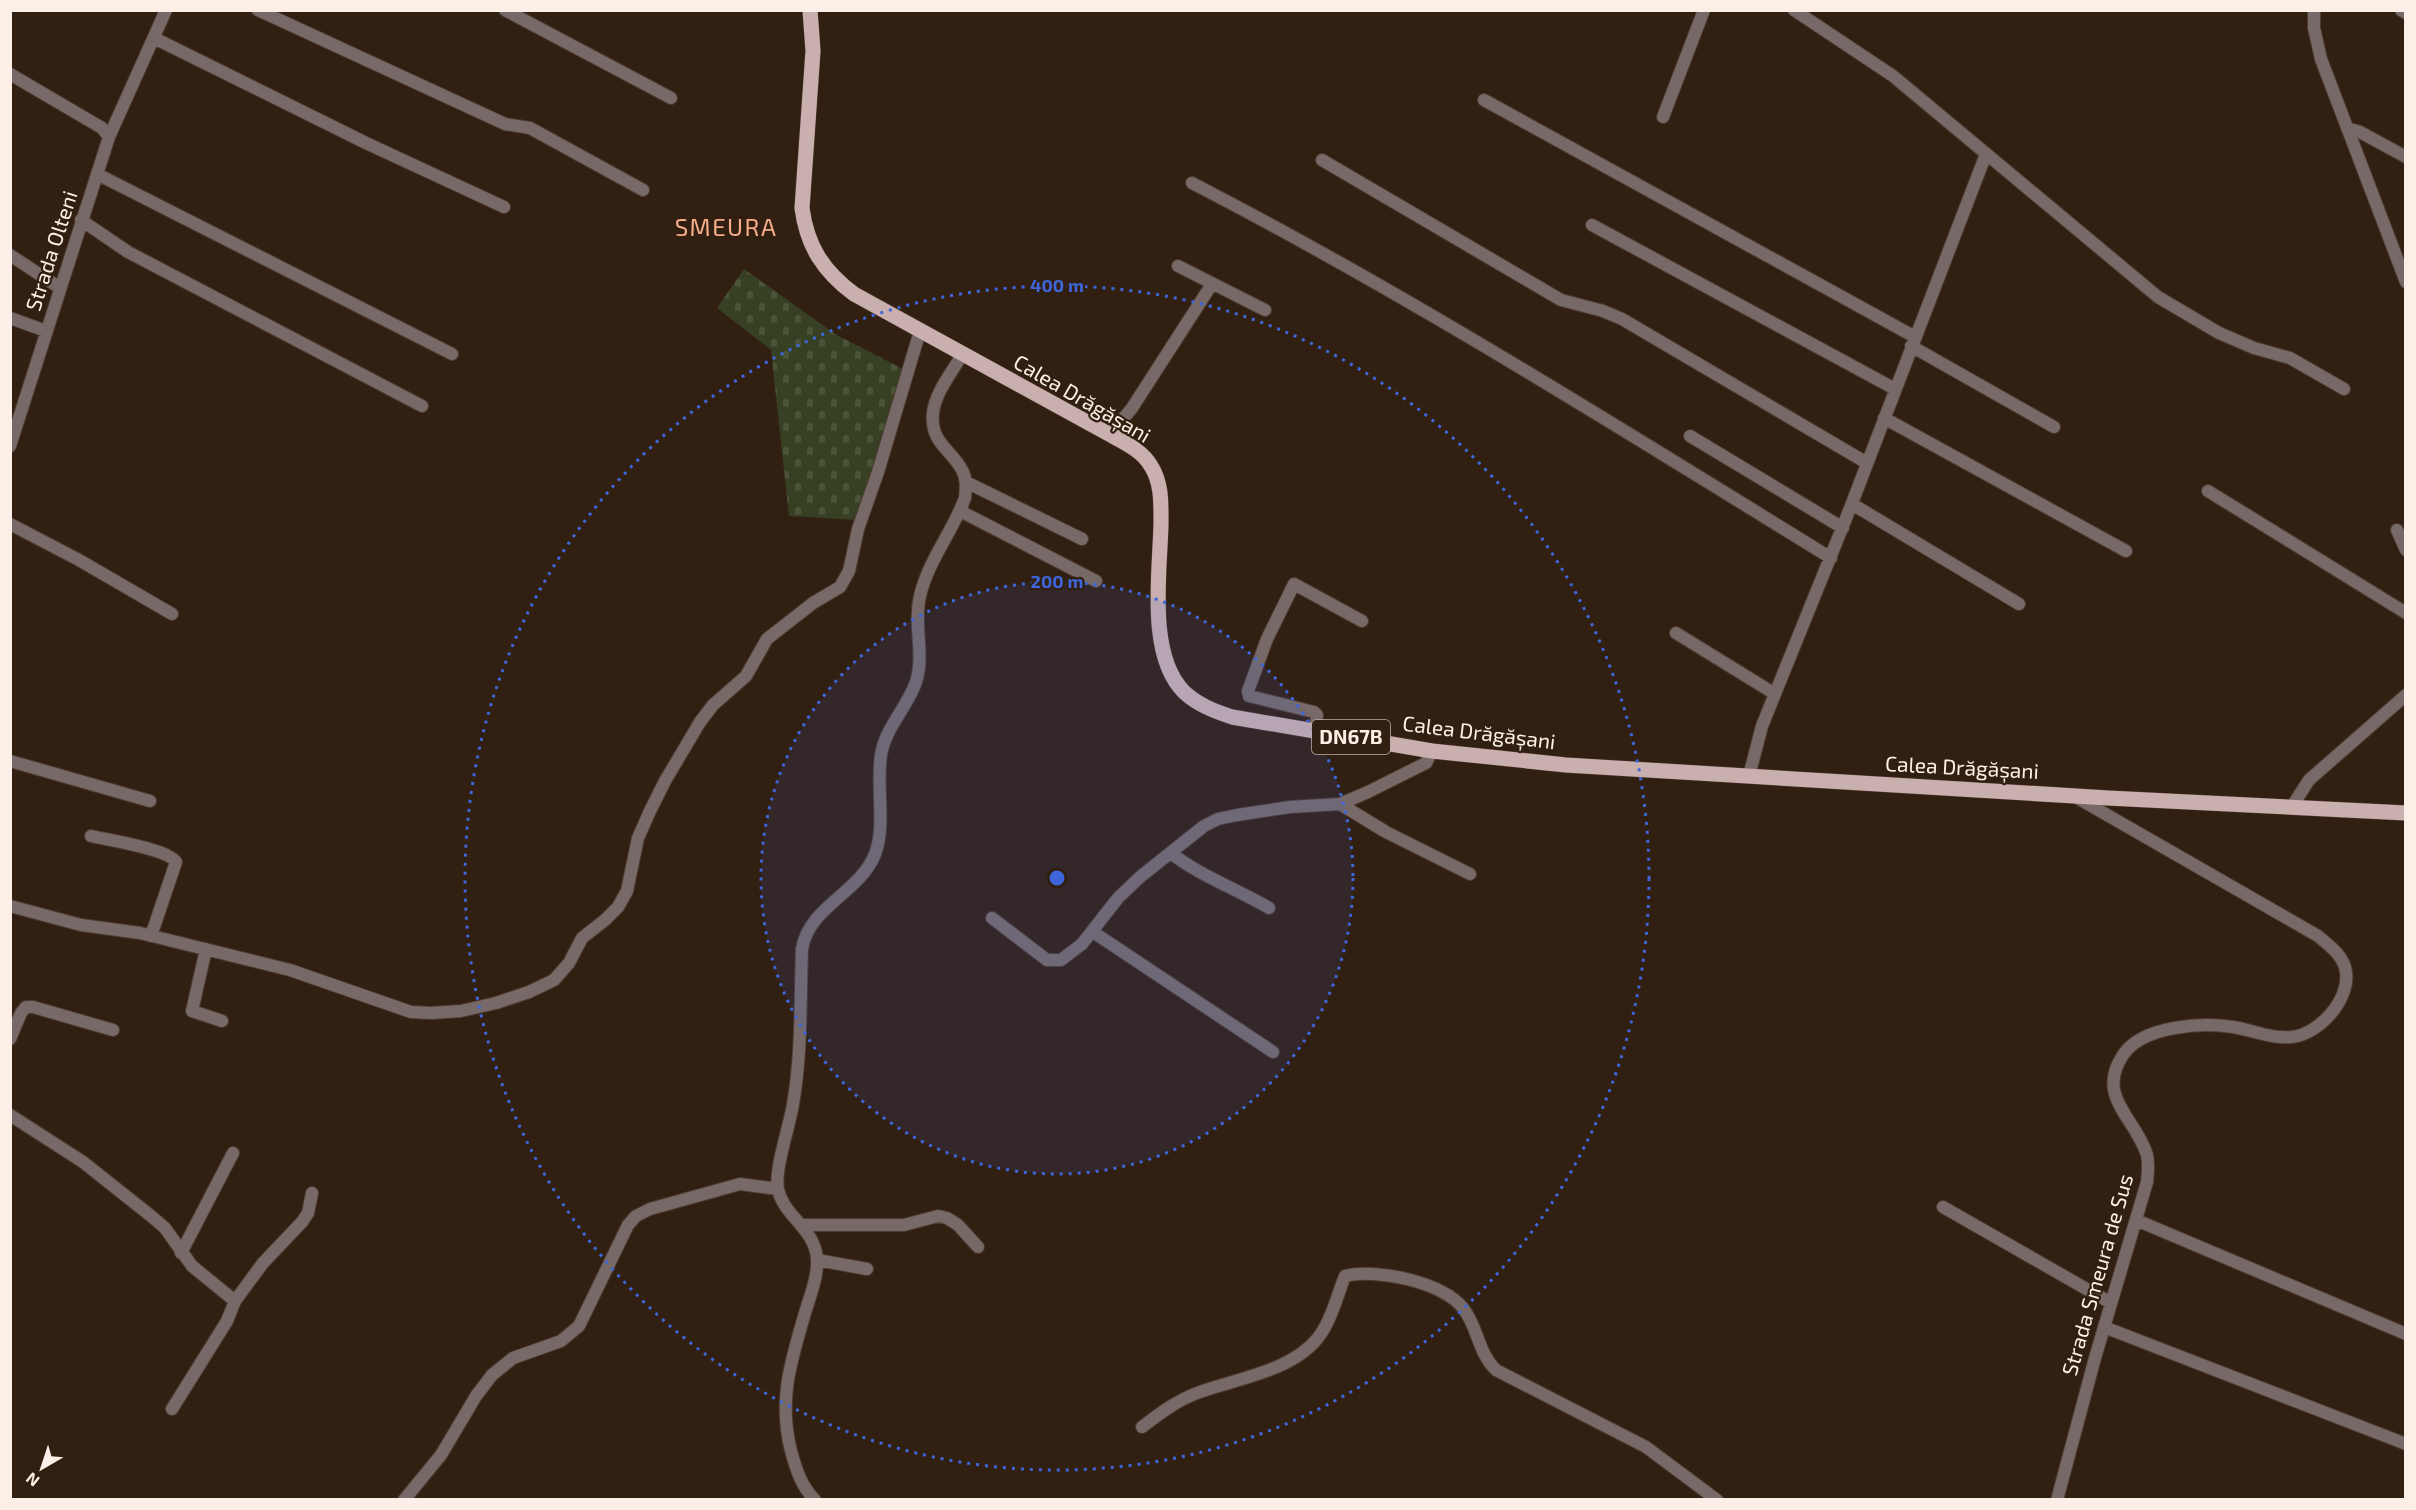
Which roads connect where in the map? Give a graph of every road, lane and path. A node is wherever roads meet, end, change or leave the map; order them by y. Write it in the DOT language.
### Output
graph roads {
  1 [pos="166,10"];
  2 [pos="258,10"];
  3 [pos="506,10"];
  4 [pos="810,10"];
  5 [pos="1704,10"];
  6 [pos="1794,10"];
  7 [pos="2314,10"];
  8 [pos="2401,10"];
  9 [pos="2406,13"];
  10 [pos="154,38"];
  11 [pos="10,74"];
  12 [pos="671,98"];
  13 [pos="1484,100"];
  14 [pos="1663,117"];
  15 [pos="2347,128"];
  16 [pos="109,137"];
  17 [pos="1986,154"];
  18 [pos="2406,157"];
  19 [pos="1322,160"];
  20 [pos="97,174"];
  21 [pos="1192,183"];
  22 [pos="643,190"];
  23 [pos="504,207"];
  24 [pos="81,220"];
  25 [pos="1592,225"];
  26 [pos="10,255"];
  27 [pos="1178,266"];
  28 [pos="2406,282"];
  29 [pos="1212,284"];
  30 [pos="60,288"];
  31 [pos="1264,310"];
  32 [pos="10,318"];
  33 [pos="46,331"];
  34 [pos="920,331"];
  35 [pos="1913,342"];
  36 [pos="452,354"];
  37 [pos="962,355"];
  38 [pos="1895,389"];
  39 [pos="2344,389"];
  40 [pos="422,406"];
  41 [pos="15,413"];
  42 [pos="1884,418"];
  43 [pos="2054,427"];
  44 [pos="1107,433"];
  45 [pos="1690,436"];
  46 [pos="10,446"];
  47 [pos="1867,463"];
  48 [pos="966,482"];
  49 [pos="2208,491"];
  50 [pos="1852,504"];
  51 [pos="960,511"];
  52 [pos="10,524"];
  53 [pos="1843,528"];
  54 [pos="2397,530"];
  55 [pos="1082,539"];
  56 [pos="2406,550"];
  57 [pos="2126,551"];
  58 [pos="1831,558"];
  59 [pos="1096,580"];
  60 [pos="2019,604"];
  61 [pos="2406,613"];
  62 [pos="172,614"];
  63 [pos="1362,621"];
  64 [pos="1676,633"];
  65 [pos="1776,694"];
  66 [pos="2406,695"];
  67 [pos="1316,731"];
  68 [pos="1432,751"];
  69 [pos="10,761"];
  70 [pos="1749,776"];
  71 [pos="2074,796"];
  72 [pos="150,801"];
  73 [pos="1340,804"];
  74 [pos="2291,808"];
  75 [pos="2406,813"];
  76 [pos="91,836"];
  77 [pos="1171,854"];
  78 [pos="1470,874"];
  79 [pos="10,906"];
  80 [pos="1269,908"];
  81 [pos="992,918"];
  82 [pos="1093,932"];
  83 [pos="151,936"];
  84 [pos="207,949"];
  85 [pos="222,1021"];
  86 [pos="113,1030"];
  87 [pos="10,1040"];
  88 [pos="1273,1052"];
  89 [pos="10,1115"];
  90 [pos="233,1153"];
  91 [pos="777,1189"];
  92 [pos="312,1193"];
  93 [pos="1943,1207"];
  94 [pos="2136,1220"];
  95 [pos="802,1225"];
  96 [pos="978,1247"];
  97 [pos="181,1253"];
  98 [pos="817,1260"];
  99 [pos="867,1269"];
  100 [pos="235,1301"];
  101 [pos="2110,1304"];
  102 [pos="2104,1327"];
  103 [pos="2406,1334"];
  104 [pos="172,1409"];
  105 [pos="1142,1427"];
  106 [pos="2406,1444"];
  107 [pos="404,1500"];
  108 [pos="814,1500"];
  109 [pos="1717,1500"];
  110 [pos="2057,1500"];
  1 -- 10 [label="street, Strada Olteni"];
  2 -- 22 [label="street"];
  3 -- 12 [label="street"];
  4 -- 34 [label="main road, Calea Drăgășani / DN67B"];
  5 -- 14 [label="street"];
  6 -- 17 [label="street"];
  7 -- 15 [label="street"];
  8 -- 9 [label="street"];
  10 -- 16 [label="street, Strada Olteni"];
  10 -- 23 [label="street"];
  11 -- 16 [label="street"];
  13 -- 35 [label="street"];
  15 -- 18 [label="street"];
  15 -- 28 [label="street"];
  16 -- 20 [label="street, Strada Olteni"];
  17 -- 35 [label="street"];
  17 -- 39 [label="street"];
  19 -- 47 [label="street"];
  20 -- 24 [label="street, Strada Olteni"];
  20 -- 36 [label="street"];
  21 -- 58 [label="street"];
  24 -- 30 [label="street, Strada Olteni"];
  24 -- 40 [label="street"];
  25 -- 38 [label="street"];
  26 -- 30 [label="street"];
  27 -- 29 [label="street"];
  29 -- 31 [label="street"];
  29 -- 44 [label="street"];
  30 -- 33 [label="street, Strada Olteni"];
  32 -- 33 [label="street"];
  33 -- 41 [label="street, Strada Olteni"];
  34 -- 37 [label="main road, Calea Drăgășani / DN67B"];
  34 -- 84 [label="street"];
  35 -- 38 [label="street"];
  35 -- 43 [label="street"];
  37 -- 44 [label="main road, Calea Drăgășani / DN67B"];
  37 -- 48 [label="street"];
  38 -- 42 [label="street"];
  41 -- 46 [label="street, Strada Olteni"];
  42 -- 47 [label="street"];
  42 -- 57 [label="street"];
  44 -- 67 [label="main road, Calea Drăgășani / DN67B"];
  45 -- 53 [label="street"];
  47 -- 50 [label="street"];
  48 -- 51 [label="street"];
  48 -- 55 [label="street"];
  49 -- 61 [label="street"];
  50 -- 53 [label="street"];
  50 -- 60 [label="street"];
  51 -- 59 [label="street"];
  51 -- 91 [label="street"];
  52 -- 62 [label="street"];
  53 -- 58 [label="street"];
  54 -- 56 [label="street"];
  58 -- 65 [label="street"];
  63 -- 67 [label="street"];
  64 -- 65 [label="street"];
  65 -- 70 [label="street"];
  66 -- 74 [label="street"];
  67 -- 68 [label="main road, Calea Drăgășani / DN67B"];
  68 -- 70 [label="main road, Calea Drăgășani / DN67B"];
  68 -- 73 [label="street"];
  69 -- 72 [label="street"];
  70 -- 71 [label="main road, Calea Drăgășani / DN67B"];
  71 -- 74 [label="main road, Calea Drăgășani / DN67B"];
  71 -- 94 [label="street, Strada Smeura de Sus"];
  73 -- 77 [label="street"];
  73 -- 78 [label="street"];
  74 -- 75 [label="main road, Calea Drăgășani / DN67B"];
  76 -- 83 [label="street"];
  77 -- 80 [label="street"];
  77 -- 82 [label="street"];
  79 -- 83 [label="street"];
  81 -- 82 [label="street"];
  82 -- 88 [label="street"];
  83 -- 84 [label="street"];
  84 -- 85 [label="street"];
  86 -- 87 [label="street"];
  89 -- 97 [label="street"];
  90 -- 97 [label="street"];
  91 -- 95 [label="street"];
  91 -- 107 [label="street"];
  92 -- 100 [label="street"];
  93 -- 101 [label="street"];
  94 -- 101 [label="street, Strada Smeura de Sus"];
  94 -- 103 [label="street"];
  95 -- 96 [label="street"];
  95 -- 98 [label="street"];
  97 -- 100 [label="street"];
  98 -- 99 [label="street"];
  98 -- 108 [label="street"];
  100 -- 104 [label="street"];
  101 -- 102 [label="street, Strada Smeura de Sus"];
  102 -- 106 [label="street"];
  102 -- 110 [label="street, Strada Smeura de Sus"];
  105 -- 109 [label="street"];
}
